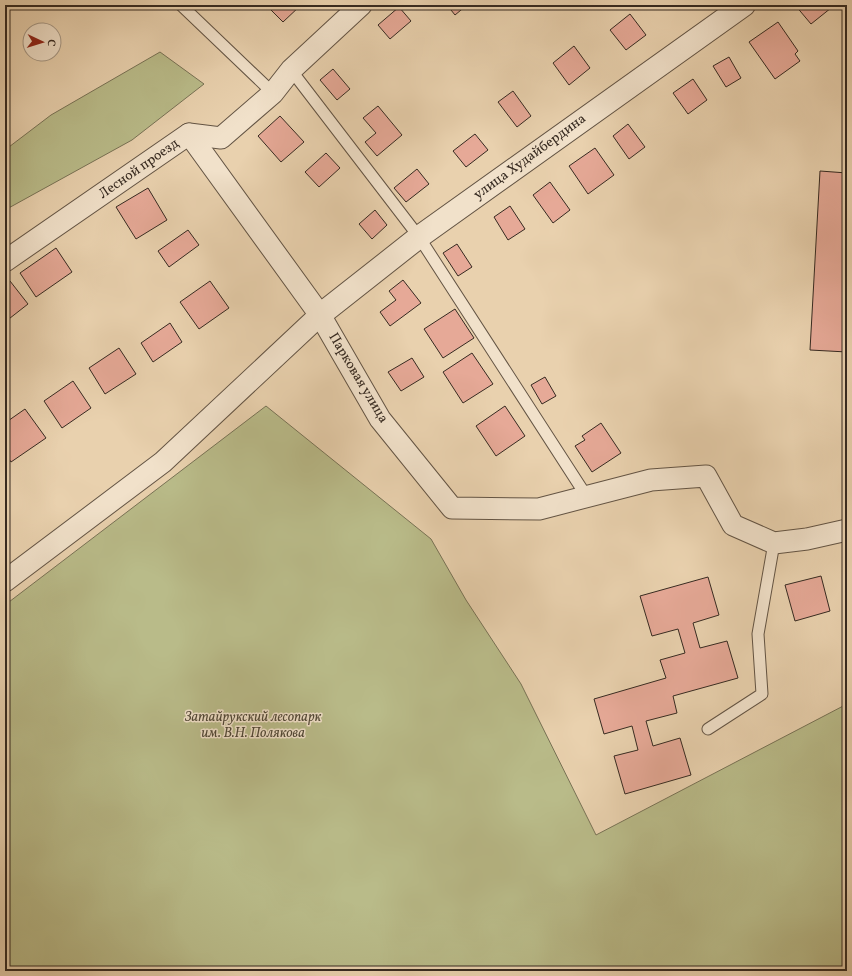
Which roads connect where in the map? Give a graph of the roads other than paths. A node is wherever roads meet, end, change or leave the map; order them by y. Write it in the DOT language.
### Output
graph roads {
  1 [pos="182,5"];
  2 [pos="361,5"];
  3 [pos="744,5"];
  4 [pos="291,70"];
  5 [pos="273,93"];
  6 [pos="189,134"];
  7 [pos="419,237"];
  8 [pos="5,261"];
  9 [pos="320,315"];
  10 [pos="586,497"];
  11 [pos="847,530"];
  12 [pos="774,543"];
  13 [pos="5,582"];
  14 [pos="708,729"];
  1 -- 5 [label="lane"];
  2 -- 4 [label="street, Лесной проезд"];
  3 -- 7 [label="street, улица Худайбердина"];
  4 -- 5 [label="street, Лесной проезд"];
  4 -- 7 [label="lane"];
  5 -- 6 [label="street, Лесной проезд"];
  6 -- 8 [label="street, Лесной проезд"];
  6 -- 9 [label="street, Парковая улица"];
  7 -- 9 [label="street, улица Худайбердина"];
  7 -- 10 [label="lane"];
  9 -- 10 [label="street, Парковая улица"];
  9 -- 13 [label="street"];
  10 -- 12 [label="street, Парковая улица"];
  11 -- 12 [label="street"];
  12 -- 14 [label="lane"];
}
